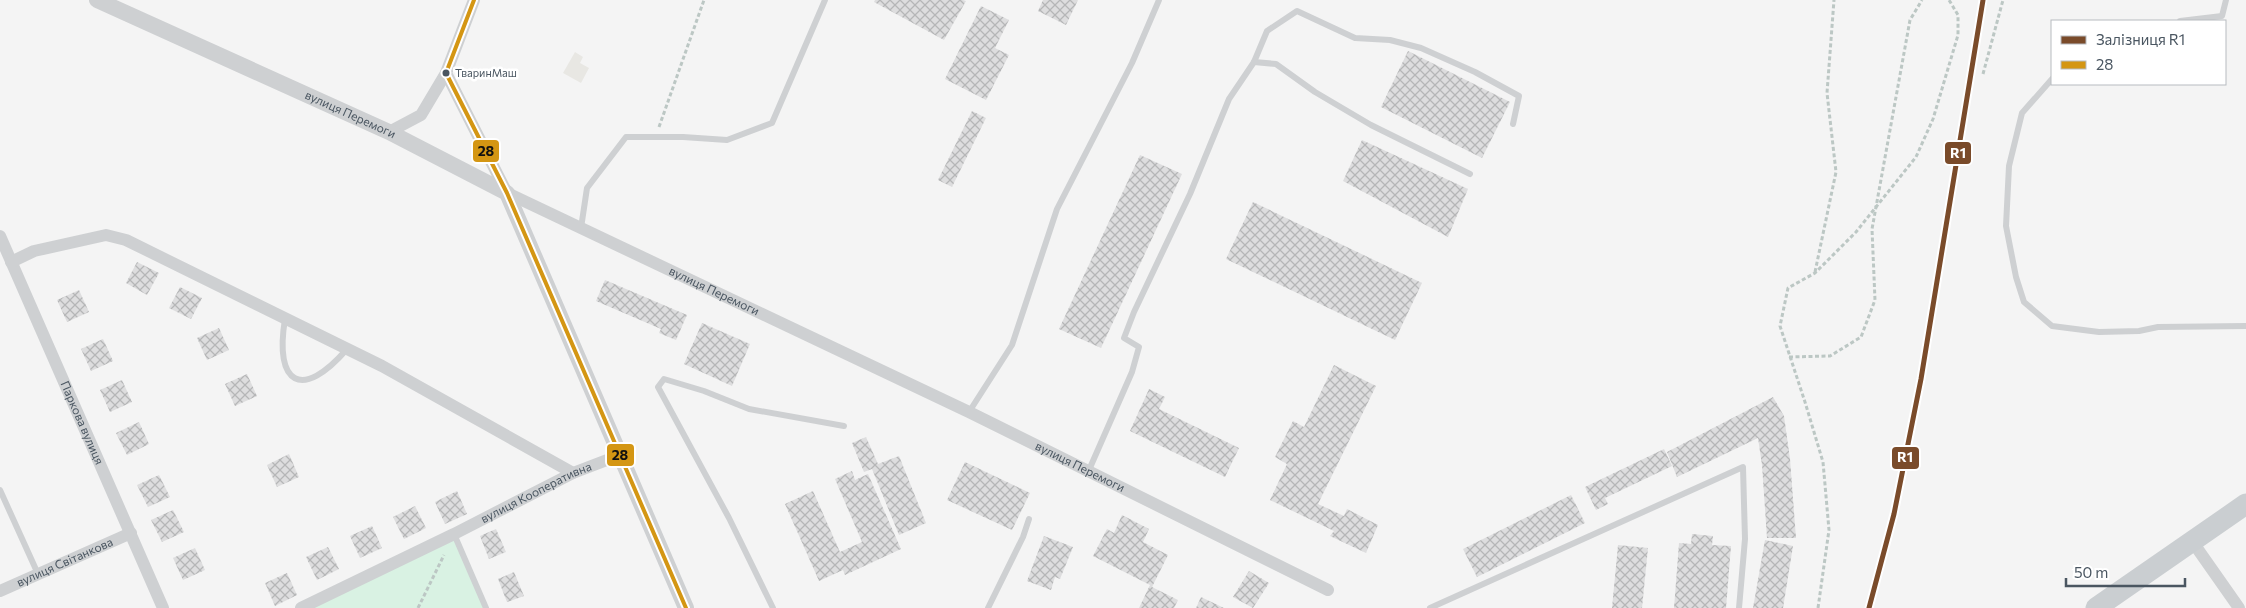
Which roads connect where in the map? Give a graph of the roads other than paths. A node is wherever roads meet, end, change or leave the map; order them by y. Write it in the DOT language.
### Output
graph roads {
  1 [pos="97,0"];
  2 [pos="474,0"];
  3 [pos="825,0"];
  4 [pos="1159,0"];
  5 [pos="2226,0"];
  6 [pos="2188,20"];
  7 [pos="1254,62"];
  8 [pos="446,73"];
  9 [pos="2051,79"];
  10 [pos="1512,124"];
  11 [pos="389,132"];
  12 [pos="1470,174"];
  13 [pos="507,193"];
  14 [pos="581,228"];
  15 [pos="0,236"];
  16 [pos="11,262"];
  17 [pos="285,319"];
  18 [pos="2246,326"];
  19 [pos="347,349"];
  20 [pos="969,412"];
  21 [pos="844,426"];
  22 [pos="620,454"];
  23 [pos="1089,470"];
  24 [pos="573,473"];
  25 [pos="0,490"];
  26 [pos="2246,504"];
  27 [pos="1029,519"];
  28 [pos="131,533"];
  29 [pos="454,534"];
  30 [pos="2192,541"];
  31 [pos="38,574"];
  32 [pos="1328,590"];
  33 [pos="0,591"];
  34 [pos="163,608"];
  35 [pos="301,608"];
  36 [pos="486,608"];
  37 [pos="686,608"];
  38 [pos="773,608"];
  39 [pos="988,608"];
  40 [pos="1430,608"];
  41 [pos="1738,608"];
  42 [pos="2096,608"];
  43 [pos="2239,608"];
  1 -- 11 [label="street, вулиця Перемоги"];
  2 -- 8 [label="street"];
  3 -- 14 [label="lane"];
  4 -- 20 [label="lane"];
  5 -- 6 [label="lane"];
  7 -- 10 [label="lane"];
  7 -- 12 [label="lane"];
  7 -- 23 [label="lane"];
  8 -- 11 [label="street"];
  8 -- 13 [label="street"];
  9 -- 18 [label="lane"];
  11 -- 13 [label="street, вулиця Перемоги"];
  13 -- 14 [label="street, вулиця Перемоги"];
  13 -- 22 [label="street"];
  14 -- 20 [label="street, вулиця Перемоги"];
  15 -- 16 [label="street, Паркова вулиця"];
  16 -- 17 [label="street"];
  16 -- 28 [label="street, Паркова вулиця"];
  17 -- 19 [label="street"];
  17 -- 19 [label="lane"];
  19 -- 24 [label="street"];
  20 -- 23 [label="street, вулиця Перемоги"];
  21 -- 38 [label="lane"];
  22 -- 24 [label="street, вулиця Кооперативна"];
  22 -- 37 [label="street"];
  23 -- 32 [label="street, вулиця Перемоги"];
  24 -- 29 [label="street, вулиця Кооперативна"];
  25 -- 31 [label="lane"];
  26 -- 30 [label="main road"];
  27 -- 39 [label="lane"];
  28 -- 31 [label="street, вулиця Світанкова"];
  28 -- 34 [label="street, Паркова вулиця"];
  29 -- 35 [label="street, вулиця Кооперативна"];
  29 -- 36 [label="lane"];
  30 -- 42 [label="main road"];
  30 -- 43 [label="street"];
  31 -- 33 [label="street, вулиця Світанкова"];
  40 -- 41 [label="lane"];
}
